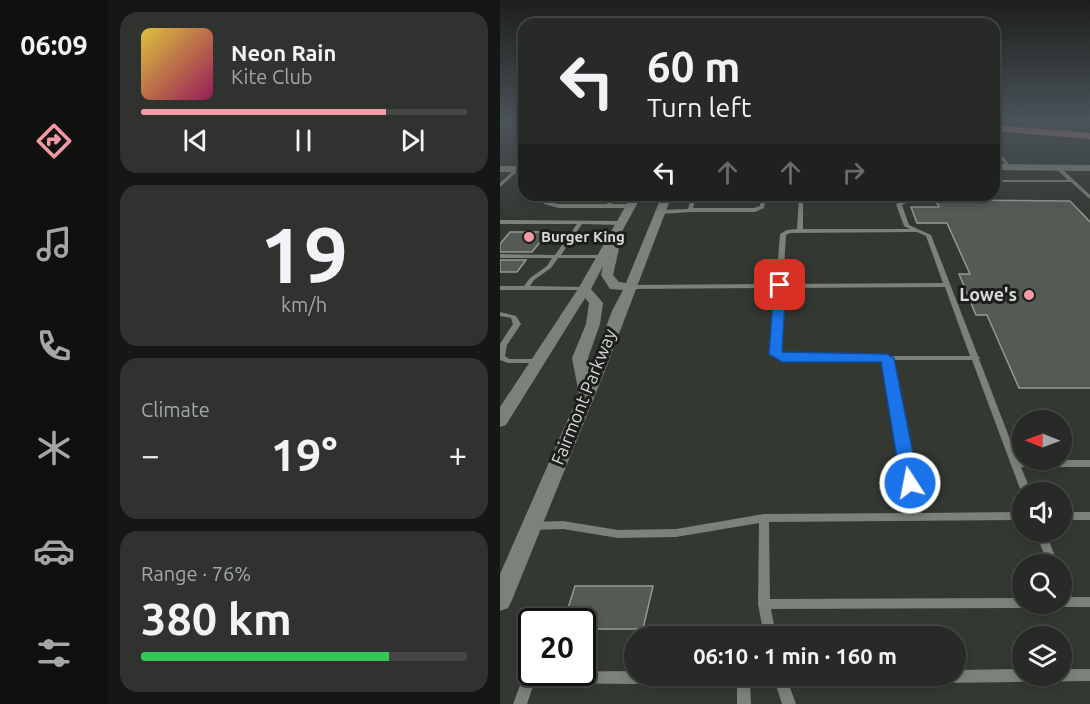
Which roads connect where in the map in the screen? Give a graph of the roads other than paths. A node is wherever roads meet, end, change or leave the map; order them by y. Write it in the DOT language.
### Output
graph roads {
  1 [pos="1000,154"];
  2 [pos="1000,168"];
  3 [pos="1009,168"];
  4 [pos="1058,168"];
  5 [pos="1091,168"];
  6 [pos="500,169"];
  7 [pos="518,169"];
  8 [pos="518,171"];
  9 [pos="503,180"];
  10 [pos="1000,181"];
  11 [pos="1073,181"];
  12 [pos="500,186"];
  13 [pos="1091,199"];
  14 [pos="548,201"];
  15 [pos="612,201"];
  16 [pos="634,201"];
  17 [pos="665,201"];
  18 [pos="692,201"];
  19 [pos="763,201"];
  20 [pos="801,201"];
  21 [pos="906,201"];
  22 [pos="609,206"];
  23 [pos="631,206"];
  24 [pos="690,210"];
  25 [pos="660,212"];
  26 [pos="500,222"];
  27 [pos="581,222"];
  28 [pos="619,227"];
  29 [pos="800,231"];
  30 [pos="919,231"];
  31 [pos="500,256"];
  32 [pos="557,257"];
  33 [pos="602,257"];
  34 [pos="780,285"];
  35 [pos="948,285"];
  36 [pos="630,287"];
  37 [pos="500,288"];
  38 [pos="526,288"];
  39 [pos="584,289"];
  40 [pos="500,314"];
  41 [pos="501,356"];
  42 [pos="887,358"];
  43 [pos="976,358"];
  44 [pos="539,361"];
  45 [pos="587,393"];
  46 [pos="500,422"];
  47 [pos="1012,455"];
  48 [pos="1072,464"];
  49 [pos="1091,464"];
  50 [pos="1012,516"];
  51 [pos="1072,516"];
  52 [pos="1091,516"];
  53 [pos="917,517"];
  54 [pos="764,518"];
  55 [pos="532,526"];
  56 [pos="500,600"];
  57 [pos="1072,602"];
  58 [pos="1091,602"];
  59 [pos="1012,603"];
  60 [pos="764,604"];
  61 [pos="768,626"];
  62 [pos="1091,675"];
  63 [pos="966,676"];
  64 [pos="624,678"];
  65 [pos="743,686"];
  66 [pos="782,686"];
  67 [pos="520,704"];
  68 [pos="744,704"];
  69 [pos="789,704"];
  1 -- 3 [label="lane"];
  2 -- 3 [label="main road"];
  3 -- 4 [label="main road"];
  4 -- 5 [label="main road"];
  4 -- 11 [label="lane"];
  6 -- 7 [label="main road"];
  8 -- 9 [label="lane"];
  9 -- 12 [label="lane"];
  10 -- 11 [label="lane"];
  11 -- 13 [label="lane"];
  14 -- 22 [label="lane"];
  15 -- 22 [label="lane"];
  16 -- 23 [label="main road"];
  17 -- 25 [label="main road, Fairmont Parkway"];
  18 -- 24 [label="lane"];
  19 -- 24 [label="lane"];
  20 -- 29 [label="lane"];
  21 -- 30 [label="lane"];
  22 -- 23 [label="lane"];
  23 -- 28 [label="main road"];
  24 -- 25 [label="lane"];
  25 -- 36 [label="main road, Fairmont Parkway"];
  26 -- 27 [label="lane"];
  27 -- 28 [label="lane"];
  27 -- 32 [label="lane"];
  28 -- 33 [label="main road"];
  28 -- 36 [label="main road"];
  29 -- 30 [label="lane"];
  29 -- 34 [label="lane"];
  30 -- 35 [label="lane"];
  31 -- 32 [label="lane"];
  32 -- 33 [label="lane"];
  32 -- 38 [label="lane"];
  33 -- 39 [label="main road"];
  34 -- 35 [label="lane"];
  34 -- 36 [label="lane"];
  34 -- 42 [label="lane"];
  35 -- 43 [label="lane"];
  36 -- 45 [label="main road, Fairmont Parkway"];
  37 -- 38 [label="lane"];
  38 -- 39 [label="lane"];
  39 -- 44 [label="main road"];
  39 -- 45 [label="main road"];
  40 -- 41 [label="lane"];
  41 -- 44 [label="lane"];
  42 -- 43 [label="lane"];
  42 -- 53 [label="lane"];
  43 -- 47 [label="lane"];
  44 -- 46 [label="main road"];
  45 -- 55 [label="main road, Fairmont Parkway"];
  48 -- 49 [label="lane"];
  50 -- 53 [label="lane"];
  51 -- 52 [label="lane"];
  53 -- 54 [label="lane"];
  54 -- 55 [label="lane"];
  54 -- 60 [label="lane"];
  55 -- 56 [label="main road, Fairmont Parkway"];
  57 -- 58 [label="lane"];
  59 -- 60 [label="lane"];
  60 -- 61 [label="lane"];
  62 -- 63 [label="lane"];
  64 -- 67 [label="lane"];
  65 -- 68 [label="lane"];
  66 -- 69 [label="lane"];
}
